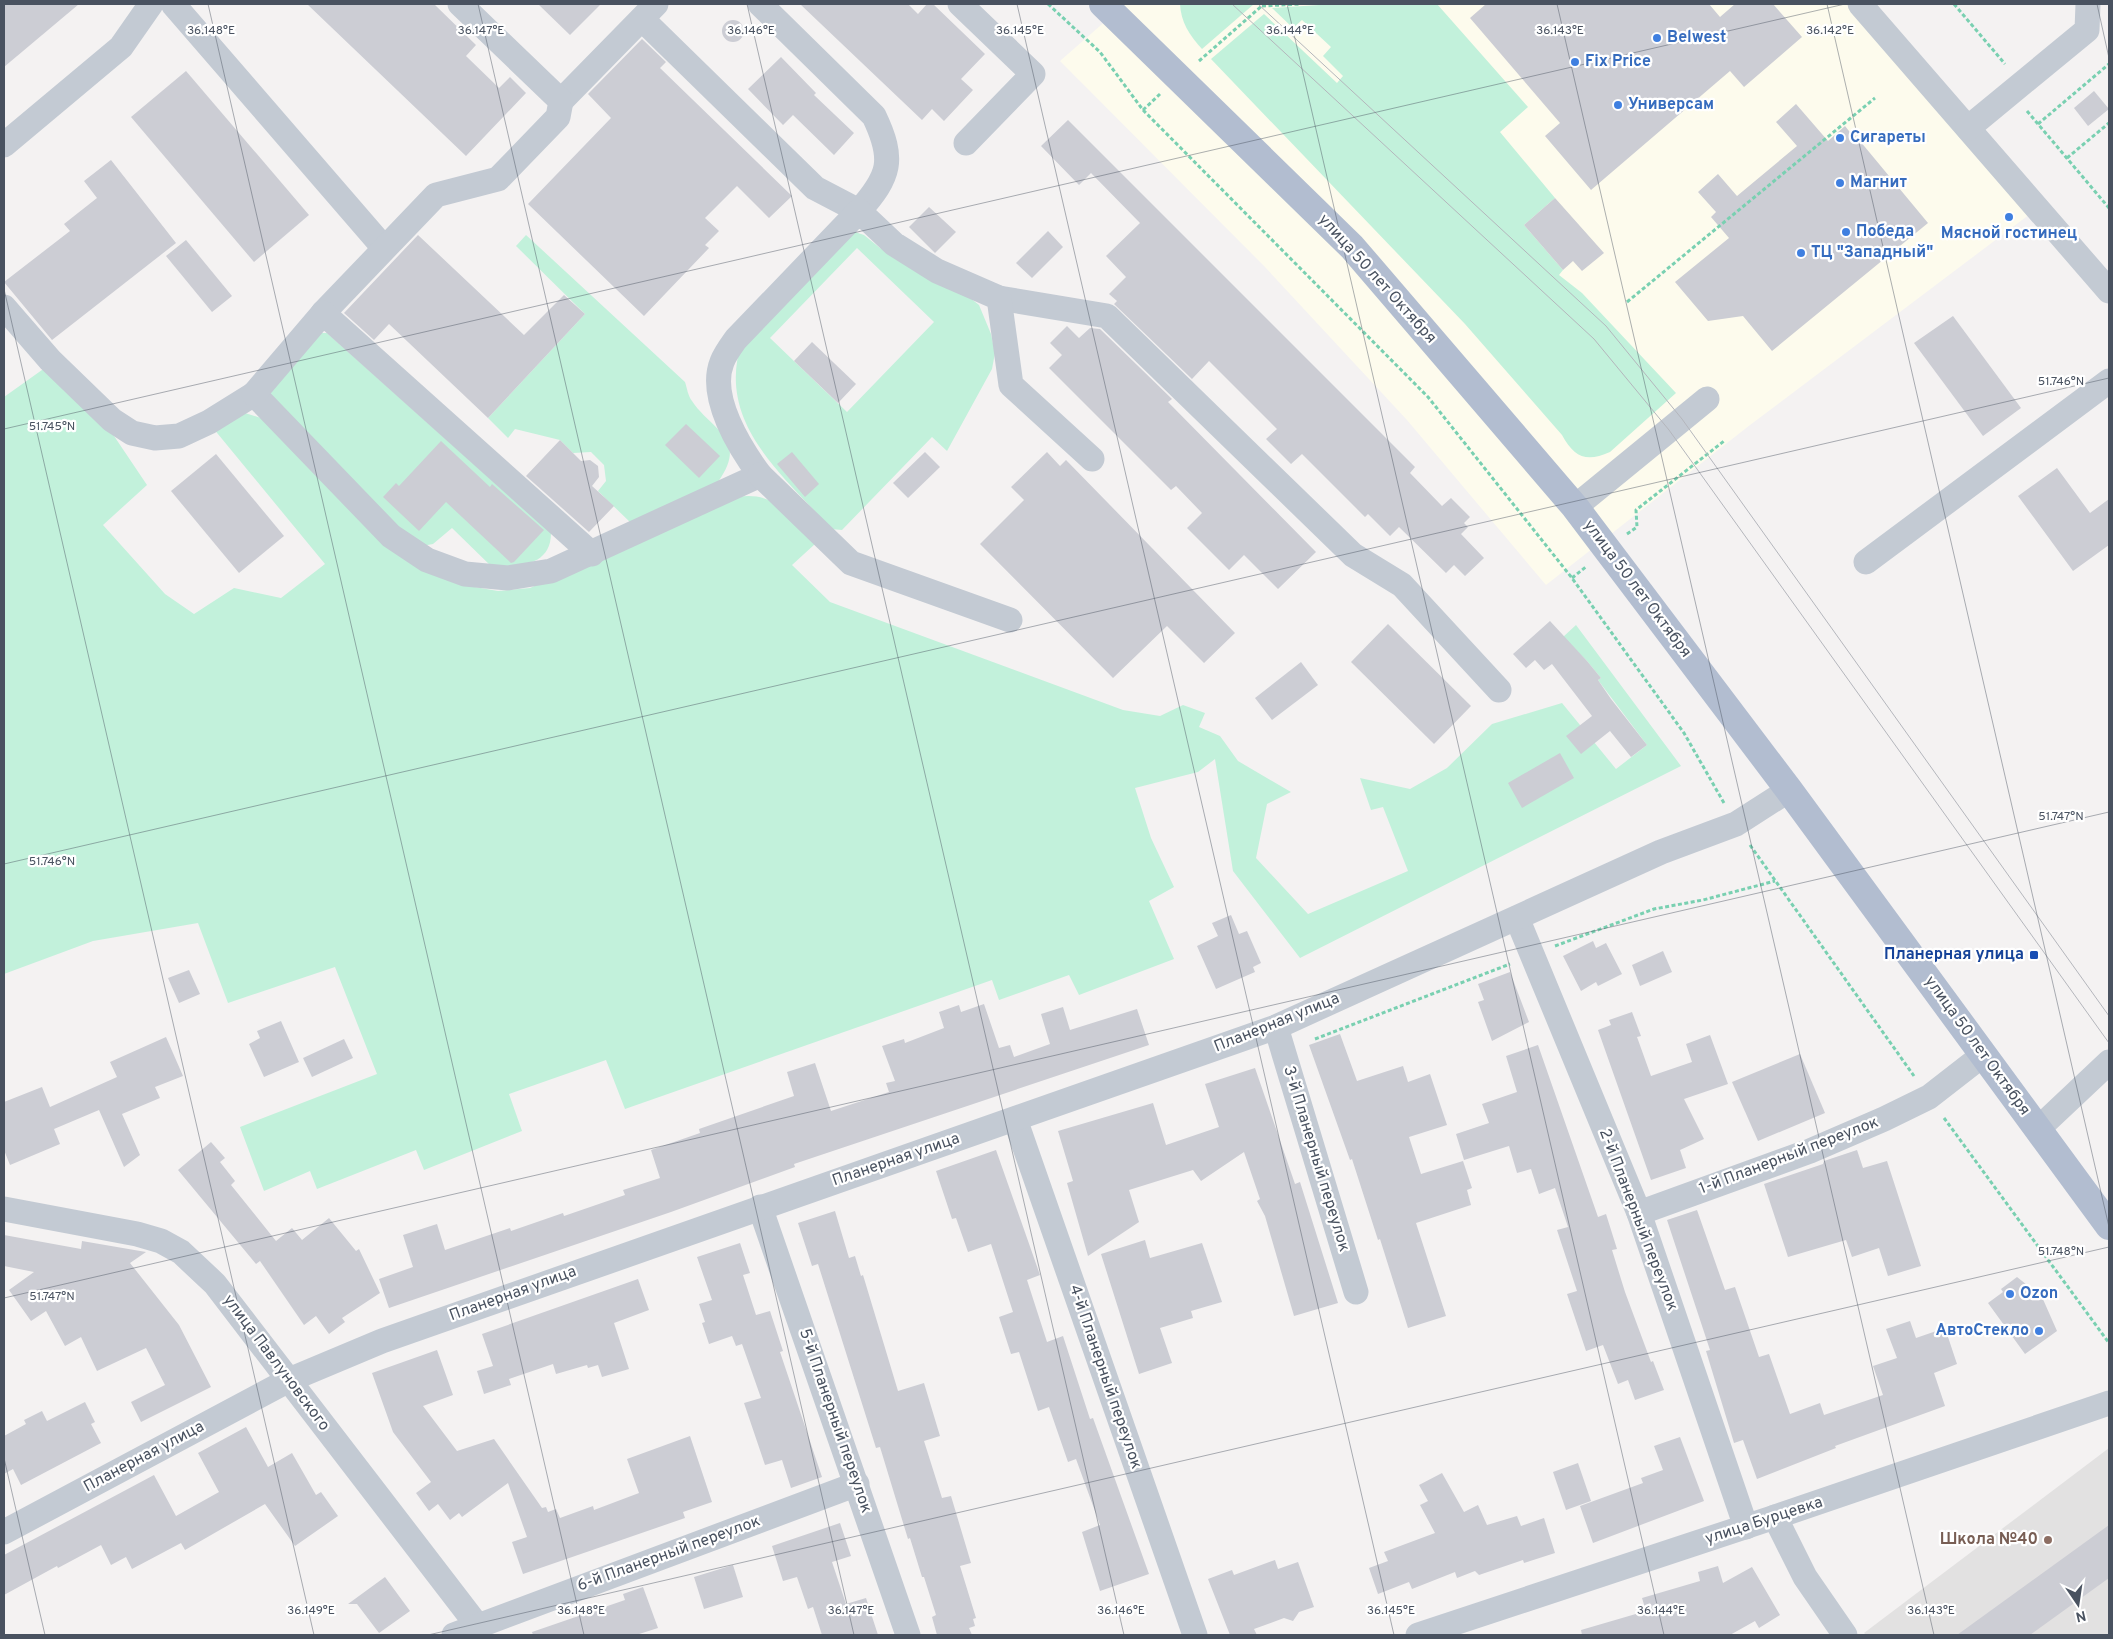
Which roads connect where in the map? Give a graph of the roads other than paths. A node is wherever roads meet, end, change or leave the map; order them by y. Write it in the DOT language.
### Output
graph roads {
  1 [pos="151,4"];
  2 [pos="173,4"];
  3 [pos="460,4"];
  4 [pos="760,4"];
  5 [pos="960,4"];
  6 [pos="1860,4"];
  7 [pos="2088,4"];
  8 [pos="1111,6"];
  9 [pos="649,11"];
  10 [pos="561,101"];
  11 [pos="1968,128"];
  12 [pos="966,143"];
  13 [pos="4,145"];
  14 [pos="859,212"];
  15 [pos="384,248"];
  16 [pos="2109,291"];
  17 [pos="999,298"];
  18 [pos="4,308"];
  19 [pos="323,313"];
  20 [pos="2109,381"];
  21 [pos="254,394"];
  22 [pos="1707,399"];
  23 [pos="1092,459"];
  24 [pos="760,475"];
  25 [pos="1575,507"];
  26 [pos="592,554"];
  27 [pos="1866,562"];
  28 [pos="1010,620"];
  29 [pos="1498,690"];
  30 [pos="1789,790"];
  31 [pos="1517,918"];
  32 [pos="1276,1027"];
  33 [pos="1983,1055"];
  34 [pos="2109,1062"];
  35 [pos="1016,1119"];
  36 [pos="2038,1129"];
  37 [pos="760,1207"];
  38 [pos="4,1209"];
  39 [pos="1639,1213"];
  40 [pos="2109,1226"];
  41 [pos="1356,1292"];
  42 [pos="289,1380"];
  43 [pos="2109,1403"];
  44 [pos="857,1484"];
  45 [pos="1775,1517"];
  46 [pos="1746,1526"];
  47 [pos="4,1532"];
  48 [pos="495,1626"];
  49 [pos="454,1635"];
  50 [pos="908,1635"];
  51 [pos="1195,1635"];
  52 [pos="1418,1635"];
  53 [pos="1845,1635"];
  1 -- 13 [label="street"];
  2 -- 15 [label="street"];
  3 -- 10 [label="street"];
  4 -- 14 [label="street"];
  5 -- 12 [label="street"];
  6 -- 11 [label="street"];
  7 -- 11 [label="street"];
  8 -- 25 [label="main road, улица 50 лет Октября"];
  9 -- 10 [label="street"];
  9 -- 14 [label="street"];
  10 -- 15 [label="street"];
  11 -- 16 [label="street"];
  14 -- 17 [label="street"];
  14 -- 24 [label="street"];
  15 -- 19 [label="street"];
  17 -- 23 [label="street"];
  17 -- 29 [label="street"];
  18 -- 21 [label="street"];
  19 -- 21 [label="street"];
  19 -- 26 [label="street"];
  20 -- 27 [label="street"];
  21 -- 26 [label="street"];
  22 -- 25 [label="street"];
  24 -- 26 [label="street"];
  24 -- 28 [label="street"];
  25 -- 30 [label="main road, улица 50 лет Октября"];
  30 -- 31 [label="street, Планерная улица"];
  30 -- 33 [label="main road, улица 50 лет Октября"];
  31 -- 32 [label="street, Планерная улица"];
  31 -- 39 [label="street, 2-й Планерный переулок"];
  32 -- 35 [label="street, Планерная улица"];
  32 -- 41 [label="street, 3-й Планерный переулок"];
  33 -- 36 [label="main road, улица 50 лет Октября"];
  33 -- 39 [label="street, 1-й Планерный переулок"];
  34 -- 36 [label="street"];
  35 -- 37 [label="street, Планерная улица"];
  35 -- 51 [label="street, 4-й Планерный переулок"];
  36 -- 40 [label="main road, улица 50 лет Октября"];
  37 -- 42 [label="street, Планерная улица"];
  37 -- 44 [label="street, 5-й Планерный переулок"];
  38 -- 42 [label="street, улица Павлуновского"];
  39 -- 46 [label="street, 2-й Планерный переулок"];
  42 -- 47 [label="street, Планерная улица"];
  42 -- 48 [label="street, улица Павлуновского"];
  43 -- 45 [label="street, улица Бурцевка"];
  44 -- 48 [label="street, 6-й Планерный переулок"];
  44 -- 50 [label="street, 5-й Планерный переулок"];
  45 -- 46 [label="street, улица Бурцевка"];
  45 -- 53 [label="street"];
  46 -- 52 [label="street, улица Бурцевка"];
  48 -- 49 [label="street, 6-й Планерный переулок"];
}
